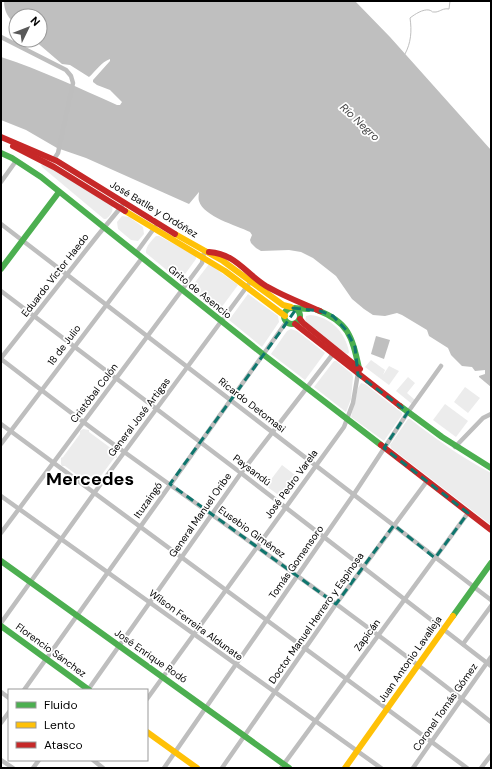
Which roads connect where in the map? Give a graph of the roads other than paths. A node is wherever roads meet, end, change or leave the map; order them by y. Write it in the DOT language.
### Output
graph roads {
  1 [pos="1,36"];
  2 [pos="1,137"];
  3 [pos="1,140"];
  4 [pos="17,146"];
  5 [pos="1,153"];
  6 [pos="40,156"];
  7 [pos="54,159"];
  8 [pos="14,160"];
  9 [pos="33,171"];
  10 [pos="1,182"];
  11 [pos="59,192"];
  12 [pos="123,206"];
  13 [pos="1,224"];
  14 [pos="156,227"];
  15 [pos="104,228"];
  16 [pos="22,241"];
  17 [pos="136,253"];
  18 [pos="207,256"];
  19 [pos="142,258"];
  20 [pos="1,269"];
  21 [pos="67,275"];
  22 [pos="251,281"];
  23 [pos="246,287"];
  24 [pos="182,290"];
  25 [pos="1,291"];
  26 [pos="106,305"];
  27 [pos="292,308"];
  28 [pos="320,311"];
  29 [pos="34,316"];
  30 [pos="286,318"];
  31 [pos="300,319"];
  32 [pos="221,321"];
  33 [pos="294,324"];
  34 [pos="148,336"];
  35 [pos="74,347"];
  36 [pos="332,354"];
  37 [pos="264,355"];
  38 [pos="1,359"];
  39 [pos="442,366"];
  40 [pos="188,367"];
  41 [pos="358,371"];
  42 [pos="117,379"];
  43 [pos="306,388"];
  44 [pos="41,390"];
  45 [pos="231,400"];
  46 [pos="156,410"];
  47 [pos="408,412"];
  48 [pos="491,414"];
  49 [pos="347,420"];
  50 [pos="83,422"];
  51 [pos="1,424"];
  52 [pos="90,427"];
  53 [pos="11,431"];
  54 [pos="77,431"];
  55 [pos="272,432"];
  56 [pos="200,442"];
  57 [pos="1,444"];
  58 [pos="117,447"];
  59 [pos="455,447"];
  60 [pos="384,449"];
  61 [pos="125,452"];
  62 [pos="58,456"];
  63 [pos="120,458"];
  64 [pos="53,463"];
  65 [pos="316,465"];
  66 [pos="60,467"];
  67 [pos="491,468"];
  68 [pos="241,473"];
  69 [pos="427,482"];
  70 [pos="170,484"];
  71 [pos="100,485"];
  72 [pos="88,489"];
  73 [pos="94,494"];
  74 [pos="354,494"];
  75 [pos="1,496"];
  76 [pos="19,508"];
  77 [pos="286,508"];
  78 [pos="468,513"];
  79 [pos="212,514"];
  80 [pos="394,525"];
  81 [pos="140,528"];
  82 [pos="491,530"];
  83 [pos="1,533"];
  84 [pos="324,537"];
  85 [pos="61,539"];
  86 [pos="257,547"];
  87 [pos="181,557"];
  88 [pos="436,558"];
  89 [pos="1,561"];
  90 [pos="491,563"];
  91 [pos="363,567"];
  92 [pos="108,572"];
  93 [pos="297,576"];
  94 [pos="30,582"];
  95 [pos="473,587"];
  96 [pos="226,590"];
  97 [pos="404,599"];
  98 [pos="491,600"];
  99 [pos="150,603"];
  100 [pos="336,604"];
  101 [pos="491,606"];
  102 [pos="77,616"];
  103 [pos="267,620"];
  104 [pos="1,623"];
  105 [pos="1,626"];
  106 [pos="444,629"];
  107 [pos="194,634"];
  108 [pos="378,635"];
  109 [pos="463,644"];
  110 [pos="119,645"];
  111 [pos="305,648"];
  112 [pos="491,657"];
  113 [pos="46,659"];
  114 [pos="489,664"];
  115 [pos="236,665"];
  116 [pos="419,665"];
  117 [pos="163,677"];
  118 [pos="346,679"];
  119 [pos="25,689"];
  120 [pos="87,689"];
  121 [pos="89,689"];
  122 [pos="274,692"];
  123 [pos="148,698"];
  124 [pos="462,699"];
  125 [pos="206,707"];
  126 [pos="387,709"];
  127 [pos="8,713"];
  128 [pos="315,721"];
  129 [pos="491,722"];
  130 [pos="1,723"];
  131 [pos="148,733"];
  132 [pos="245,736"];
  133 [pos="432,742"];
  134 [pos="357,751"];
  135 [pos="176,752"];
  136 [pos="491,754"];
  137 [pos="1,760"];
  138 [pos="285,767"];
  139 [pos="13,768"];
  140 [pos="164,768"];
  141 [pos="197,768"];
  142 [pos="222,768"];
  143 [pos="345,768"];
  144 [pos="381,768"];
  145 [pos="413,768"];
  146 [pos="467,768"];
  147 [pos="481,768"];
  1 -- 7 [label="street"];
  2 -- 4 [label="street"];
  3 -- 4 [label="street"];
  4 -- 6 [label="street"];
  4 -- 8 [label="street"];
  5 -- 8 [label="street, Grito de Asencio"];
  6 -- 7 [label="street, José Batlle y Ordóñez"];
  6 -- 9 [label="street"];
  6 -- 12 [label="street"];
  7 -- 12 [label="street, José Batlle y Ordóñez"];
  8 -- 9 [label="street, Grito de Asencio"];
  8 -- 10 [label="street"];
  9 -- 11 [label="street, Grito de Asencio"];
  11 -- 15 [label="street, Grito de Asencio"];
  11 -- 16 [label="street"];
  12 -- 14 [label="street"];
  12 -- 15 [label="street, Eduardo Víctor Haedo"];
  13 -- 16 [label="street, Ricardo Detomasi"];
  14 -- 17 [label="street"];
  14 -- 18 [label="street"];
  15 -- 17 [label="street, Grito de Asencio"];
  15 -- 21 [label="street, Eduardo Víctor Haedo"];
  16 -- 20 [label="street"];
  16 -- 21 [label="street, Ricardo Detomasi"];
  17 -- 19 [label="street, Grito de Asencio"];
  18 -- 22 [label="street"];
  18 -- 23 [label="street"];
  18 -- 24 [label="street, Cristóbal Colón"];
  18 -- 28 [label="street"];
  19 -- 24 [label="street, Grito de Asencio"];
  19 -- 26 [label="street, 18 de Julio"];
  21 -- 26 [label="street, Ricardo Detomasi"];
  21 -- 29 [label="street, Eduardo Víctor Haedo"];
  22 -- 23 [label="street, General José Artigas"];
  22 -- 27 [label="street"];
  23 -- 30 [label="street"];
  23 -- 32 [label="street, General José Artigas"];
  24 -- 32 [label="street, Grito de Asencio"];
  24 -- 34 [label="street, Cristóbal Colón"];
  25 -- 29 [label="street, Paysandú"];
  26 -- 34 [label="street, Ricardo Detomasi"];
  26 -- 35 [label="street, 18 de Julio"];
  27 -- 28 [label="street"];
  27 -- 30 [label="street"];
  27 -- 31 [label="street"];
  28 -- 41 [label="street"];
  29 -- 35 [label="street, Paysandú"];
  29 -- 38 [label="street, Eduardo Víctor Haedo"];
  30 -- 33 [label="street"];
  30 -- 37 [label="street, Ituzaingó"];
  31 -- 33 [label="street"];
  31 -- 41 [label="street"];
  32 -- 37 [label="street, Grito de Asencio"];
  32 -- 40 [label="street, General José Artigas"];
  33 -- 36 [label="street"];
  34 -- 40 [label="street, Ricardo Detomasi"];
  34 -- 42 [label="street, Cristóbal Colón"];
  35 -- 42 [label="street, Paysandú"];
  35 -- 44 [label="street, 18 de Julio"];
  36 -- 41 [label="street"];
  36 -- 43 [label="street, General Manuel Oribe"];
  37 -- 43 [label="street, Grito de Asencio"];
  37 -- 45 [label="street, Ituzaingó"];
  38 -- 44 [label="street, Eusebio Giménez"];
  39 -- 47 [label="street, Tomás Gomensoro"];
  40 -- 45 [label="street, Ricardo Detomasi"];
  40 -- 46 [label="street, General José Artigas"];
  41 -- 47 [label="street"];
  41 -- 49 [label="street, José Pedro Varela"];
  42 -- 46 [label="street, Paysandú"];
  42 -- 50 [label="street, Cristóbal Colón"];
  43 -- 49 [label="street, Grito de Asencio"];
  43 -- 55 [label="street, General Manuel Oribe"];
  44 -- 50 [label="street, Eusebio Giménez"];
  44 -- 53 [label="street, 18 de Julio"];
  45 -- 55 [label="street, Ricardo Detomasi"];
  45 -- 56 [label="street, Ituzaingó"];
  46 -- 56 [label="street, Paysandú"];
  46 -- 61 [label="street, General José Artigas"];
  47 -- 59 [label="street"];
  47 -- 60 [label="street, Tomás Gomensoro"];
  48 -- 59 [label="street"];
  49 -- 60 [label="street, Grito de Asencio"];
  49 -- 65 [label="street, José Pedro Varela"];
  50 -- 52 [label="street, Eusebio Giménez"];
  50 -- 54 [label="street, Cristóbal Colón"];
  51 -- 53 [label="street"];
  52 -- 54 [label="street"];
  52 -- 58 [label="street, Eusebio Giménez"];
  53 -- 57 [label="street, 18 de Julio"];
  53 -- 64 [label="street"];
  54 -- 62 [label="street, Cristóbal Colón"];
  55 -- 65 [label="street, Ricardo Detomasi"];
  55 -- 68 [label="street, General Manuel Oribe"];
  56 -- 68 [label="street, Paysandú"];
  56 -- 70 [label="street, Ituzaingó"];
  58 -- 61 [label="street, Eusebio Giménez"];
  58 -- 63 [label="street"];
  59 -- 67 [label="street"];
  60 -- 69 [label="street, Grito de Asencio"];
  60 -- 74 [label="street, Tomás Gomensoro"];
  61 -- 63 [label="street, General José Artigas"];
  61 -- 70 [label="street, Eusebio Giménez"];
  62 -- 64 [label="street, Cristóbal Colón"];
  62 -- 66 [label="street"];
  63 -- 71 [label="street, General José Artigas"];
  64 -- 66 [label="street"];
  64 -- 76 [label="street, Cristóbal Colón"];
  65 -- 74 [label="street, Ricardo Detomasi"];
  65 -- 77 [label="street, José Pedro Varela"];
  66 -- 72 [label="street"];
  68 -- 77 [label="street, Paysandú"];
  68 -- 79 [label="street, General Manuel Oribe"];
  69 -- 78 [label="street, Grito de Asencio"];
  69 -- 80 [label="street, Doctor Manuel Herrero y Espinosa"];
  70 -- 79 [label="street, Eusebio Giménez"];
  70 -- 81 [label="street, Ituzaingó"];
  71 -- 72 [label="street"];
  71 -- 73 [label="street, General José Artigas"];
  72 -- 73 [label="street"];
  73 -- 81 [label="street"];
  73 -- 85 [label="street, General José Artigas"];
  74 -- 80 [label="street, Ricardo Detomasi"];
  74 -- 84 [label="street, Tomás Gomensoro"];
  75 -- 76 [label="street, Wilson Ferreira Aldunate"];
  76 -- 83 [label="street, Cristóbal Colón"];
  76 -- 85 [label="street, Wilson Ferreira Aldunate"];
  77 -- 84 [label="street, Paysandú"];
  77 -- 86 [label="street, José Pedro Varela"];
  78 -- 82 [label="street, Grito de Asencio"];
  78 -- 88 [label="street, Zapicán"];
  79 -- 86 [label="street, Eusebio Giménez"];
  79 -- 87 [label="street, General Manuel Oribe"];
  80 -- 88 [label="street, Ricardo Detomasi"];
  80 -- 91 [label="street, Doctor Manuel Herrero y Espinosa"];
  81 -- 87 [label="street"];
  81 -- 92 [label="street, Ituzaingó"];
  84 -- 91 [label="street, Paysandú"];
  84 -- 93 [label="street, Tomás Gomensoro"];
  85 -- 92 [label="street, Wilson Ferreira Aldunate"];
  85 -- 94 [label="street, General José Artigas"];
  86 -- 93 [label="street, Eusebio Giménez"];
  86 -- 96 [label="street, José Pedro Varela"];
  87 -- 96 [label="street"];
  87 -- 99 [label="street, General Manuel Oribe"];
  88 -- 95 [label="street, Ricardo Detomasi"];
  88 -- 97 [label="street, Zapicán"];
  89 -- 94 [label="street, José Enrique Rodó"];
  90 -- 95 [label="street, Juan Antonio Lavalleja"];
  91 -- 97 [label="street, Paysandú"];
  91 -- 100 [label="street, Doctor Manuel Herrero y Espinosa"];
  92 -- 99 [label="street, Wilson Ferreira Aldunate"];
  92 -- 102 [label="street, Ituzaingó"];
  93 -- 100 [label="street, Eusebio Giménez"];
  93 -- 103 [label="street, Tomás Gomensoro"];
  94 -- 102 [label="street, José Enrique Rodó"];
  94 -- 104 [label="street, General José Artigas"];
  95 -- 98 [label="street, Ricardo Detomasi"];
  95 -- 106 [label="street, Juan Antonio Lavalleja"];
  96 -- 103 [label="street"];
  96 -- 107 [label="street, José Pedro Varela"];
  97 -- 106 [label="street, Paysandú"];
  97 -- 108 [label="street, Zapicán"];
  99 -- 107 [label="street, Wilson Ferreira Aldunate"];
  99 -- 110 [label="street, General Manuel Oribe"];
  100 -- 108 [label="street, Eusebio Giménez"];
  100 -- 111 [label="street, Doctor Manuel Herrero y Espinosa"];
  101 -- 109 [label="street"];
  102 -- 110 [label="street, José Enrique Rodó"];
  102 -- 113 [label="street, Ituzaingó"];
  103 -- 111 [label="street"];
  103 -- 115 [label="street, Tomás Gomensoro"];
  105 -- 113 [label="street, Florencio Sánchez"];
  106 -- 109 [label="street, Paysandú"];
  106 -- 116 [label="street, Juan Antonio Lavalleja"];
  107 -- 115 [label="street, Wilson Ferreira Aldunate"];
  107 -- 117 [label="street, José Pedro Varela"];
  108 -- 116 [label="street, Eusebio Giménez"];
  108 -- 118 [label="street, Zapicán"];
  109 -- 114 [label="street, Paysandú"];
  110 -- 117 [label="street, José Enrique Rodó"];
  110 -- 121 [label="street, General Manuel Oribe"];
  111 -- 118 [label="street"];
  111 -- 122 [label="street, Doctor Manuel Herrero y Espinosa"];
  112 -- 114 [label="street, Coronel Tomás Gómez"];
  113 -- 119 [label="street, Ituzaingó"];
  113 -- 120 [label="street, Florencio Sánchez"];
  114 -- 124 [label="street, Coronel Tomás Gómez"];
  115 -- 122 [label="street, Wilson Ferreira Aldunate"];
  115 -- 125 [label="street, Tomás Gomensoro"];
  116 -- 124 [label="street, Eusebio Giménez"];
  116 -- 126 [label="street, Juan Antonio Lavalleja"];
  117 -- 123 [label="street, José Pedro Varela"];
  117 -- 125 [label="street, José Enrique Rodó"];
  118 -- 126 [label="street"];
  118 -- 128 [label="street, Zapicán"];
  122 -- 128 [label="street, Wilson Ferreira Aldunate"];
  122 -- 132 [label="street, Doctor Manuel Herrero y Espinosa"];
  124 -- 129 [label="street, Eusebio Giménez"];
  124 -- 133 [label="street, Coronel Tomás Gómez"];
  125 -- 132 [label="street, José Enrique Rodó"];
  125 -- 135 [label="street, Tomás Gomensoro"];
  126 -- 133 [label="street"];
  126 -- 134 [label="street, Juan Antonio Lavalleja"];
  127 -- 130 [label="street"];
  128 -- 134 [label="street, Wilson Ferreira Aldunate"];
  128 -- 138 [label="street, Zapicán"];
  131 -- 135 [label="street"];
  132 -- 138 [label="street, José Enrique Rodó"];
  132 -- 142 [label="street, Doctor Manuel Herrero y Espinosa"];
  133 -- 145 [label="street, Coronel Tomás Gómez"];
  133 -- 146 [label="street"];
  134 -- 143 [label="street, Juan Antonio Lavalleja"];
  134 -- 144 [label="street, Wilson Ferreira Aldunate"];
  135 -- 140 [label="street, Tomás Gomensoro"];
  135 -- 141 [label="street"];
  136 -- 147 [label="street"];
  137 -- 139 [label="street"];
}
